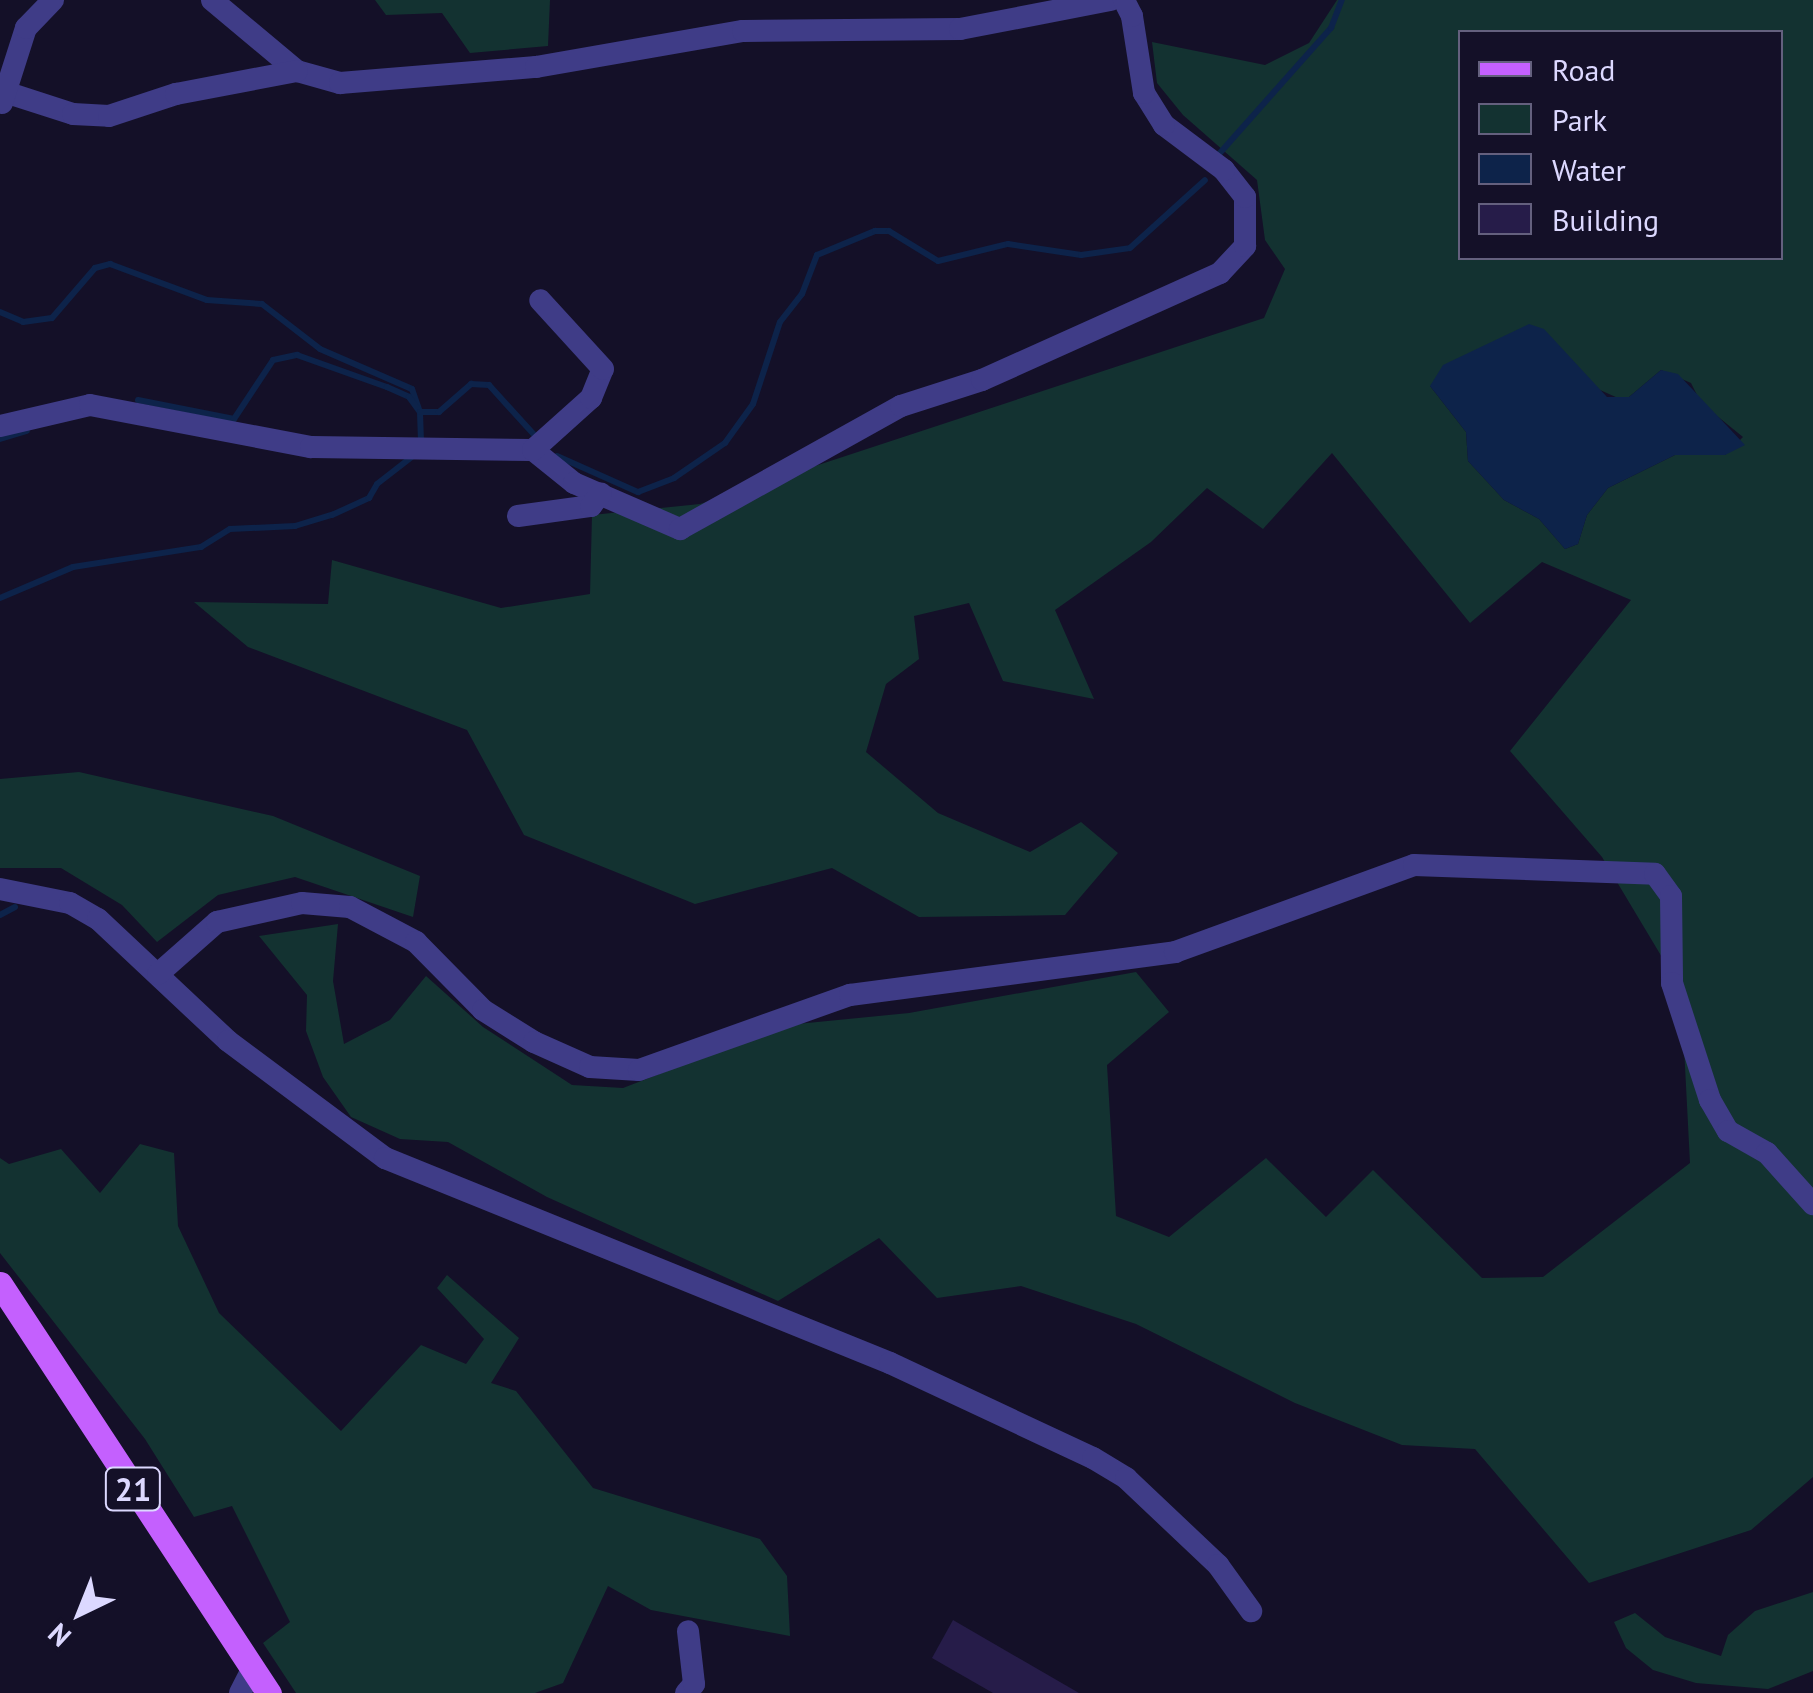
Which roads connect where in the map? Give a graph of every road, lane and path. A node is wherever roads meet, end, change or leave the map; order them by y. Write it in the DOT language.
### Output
graph roads {
  1 [pos="53,0"];
  2 [pos="212,0"];
  3 [pos="1110,0"];
  4 [pos="1124,0"];
  5 [pos="297,71"];
  6 [pos="4,99"];
  7 [pos="540,300"];
  8 [pos="0,426"];
  9 [pos="540,445"];
  10 [pos="601,493"];
  11 [pos="518,516"];
  12 [pos="0,889"];
  13 [pos="158,974"];
  14 [pos="1813,1204"];
  15 [pos="0,1284"];
  16 [pos="1251,1611"];
  17 [pos="688,1631"];
  18 [pos="245,1682"];
  19 [pos="269,1693"];
  20 [pos="686,1693"];
  1 -- 6 [label="street"];
  2 -- 5 [label="street"];
  3 -- 5 [label="street"];
  4 -- 10 [label="street"];
  5 -- 6 [label="street"];
  7 -- 9 [label="street"];
  8 -- 9 [label="street"];
  9 -- 10 [label="street"];
  10 -- 11 [label="street"];
  12 -- 13 [label="street"];
  13 -- 14 [label="street"];
  13 -- 16 [label="street"];
  15 -- 18 [label="main road, 21"];
  17 -- 20 [label="street"];
  18 -- 19 [label="main road, 21"];
}
